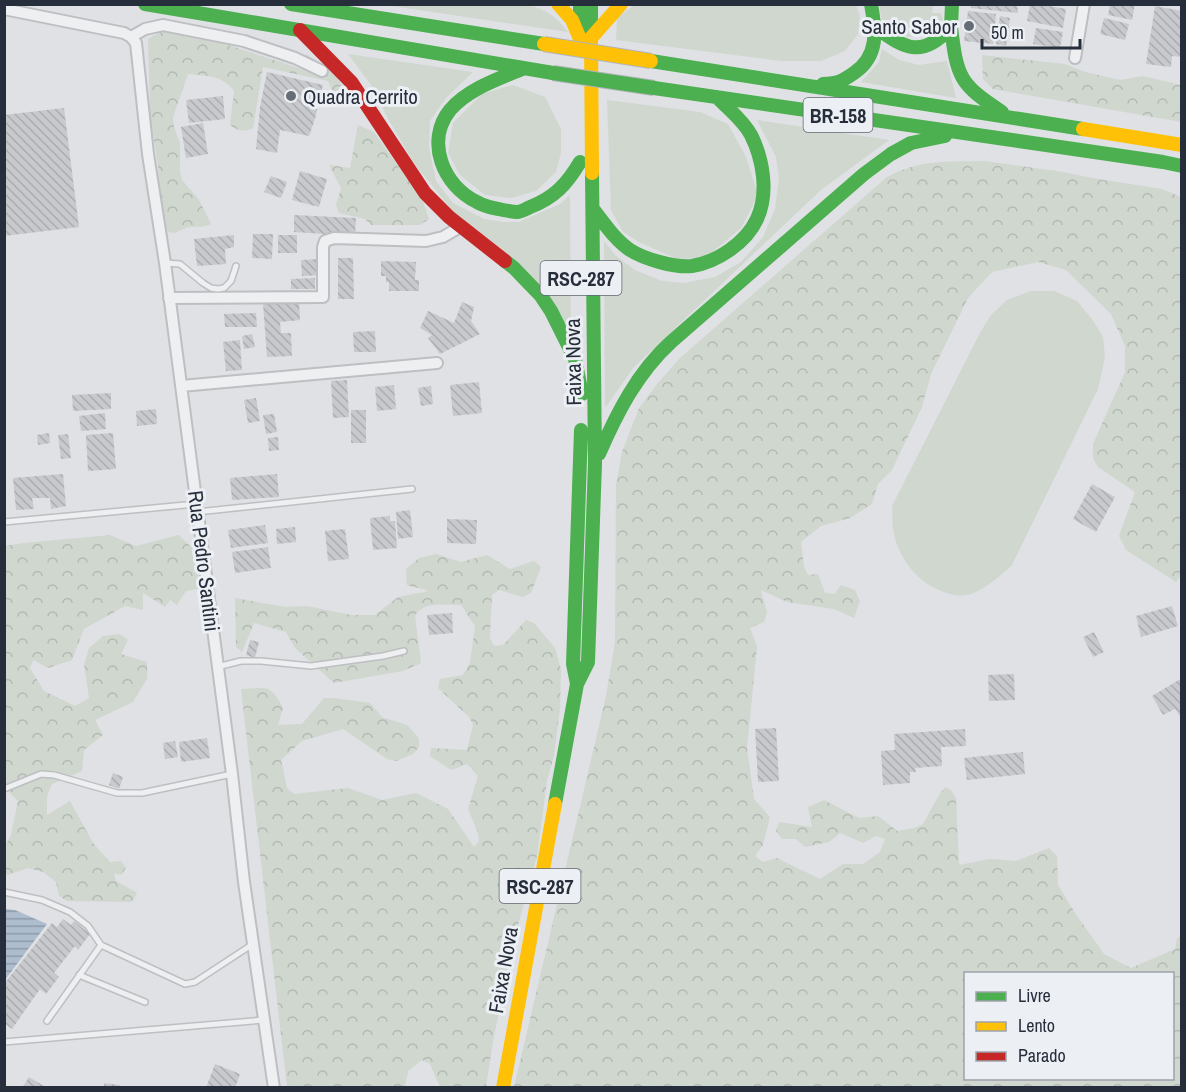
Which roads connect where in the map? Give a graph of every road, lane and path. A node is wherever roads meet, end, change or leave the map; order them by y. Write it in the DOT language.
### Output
graph roads {
  1 [pos="145,4"];
  2 [pos="291,4"];
  3 [pos="558,4"];
  4 [pos="580,4"];
  5 [pos="591,4"];
  6 [pos="621,4"];
  7 [pos="871,4"];
  8 [pos="952,4"];
  9 [pos="1084,4"];
  10 [pos="4,9"];
  11 [pos="875,27"];
  12 [pos="951,27"];
  13 [pos="300,30"];
  14 [pos="131,37"];
  15 [pos="586,38"];
  16 [pos="1075,58"];
  17 [pos="522,69"];
  18 [pos="322,72"];
  19 [pos="811,86"];
  20 [pos="717,97"];
  21 [pos="1008,116"];
  22 [pos="959,132"];
  23 [pos="1182,145"];
  24 [pos="580,162"];
  25 [pos="1163,162"];
  26 [pos="1182,166"];
  27 [pos="1182,175"];
  28 [pos="593,209"];
  29 [pos="460,227"];
  30 [pos="165,264"];
  31 [pos="236,266"];
  32 [pos="169,298"];
  33 [pos="436,363"];
  34 [pos="181,386"];
  35 [pos="582,394"];
  36 [pos="596,463"];
  37 [pos="412,489"];
  38 [pos="197,508"];
  39 [pos="4,522"];
  40 [pos="404,651"];
  41 [pos="217,667"];
  42 [pos="577,684"];
  43 [pos="232,774"];
  44 [pos="4,789"];
  45 [pos="4,892"];
  46 [pos="254,943"];
  47 [pos="101,945"];
  48 [pos="79,975"];
  49 [pos="144,1002"];
  50 [pos="264,1020"];
  51 [pos="47,1021"];
  52 [pos="4,1042"];
  53 [pos="274,1088"];
  54 [pos="503,1088"];
  1 -- 13 [label="main road, BR-158"];
  2 -- 19 [label="main road, BR-158, bridge"];
  3 -- 15 [label="main road"];
  4 -- 15 [label="main road"];
  5 -- 15 [label="main road"];
  6 -- 15 [label="main road"];
  7 -- 11 [label="main road"];
  8 -- 12 [label="main road"];
  9 -- 16 [label="street"];
  10 -- 14 [label="street"];
  11 -- 12 [label="main road"];
  11 -- 19 [label="main road"];
  12 -- 21 [label="main road"];
  13 -- 17 [label="main road, BR-158"];
  13 -- 29 [label="main road"];
  14 -- 18 [label="street"];
  14 -- 30 [label="street, Rua Pedro Santini"];
  15 -- 24 [label="main road, Faixa Nova / RSC-287"];
  15 -- 28 [label="main road, Faixa Nova / RSC-287"];
  17 -- 20 [label="main road, BR-158, bridge"];
  17 -- 24 [label="main road"];
  19 -- 21 [label="main road, BR-158"];
  20 -- 22 [label="main road, BR-158"];
  20 -- 28 [label="main road"];
  21 -- 23 [label="main road, BR-158"];
  22 -- 25 [label="main road, BR-158"];
  22 -- 36 [label="main road"];
  24 -- 35 [label="main road, Faixa Nova / RSC-287"];
  25 -- 26 [label="main road, BR-158"];
  25 -- 27 [label="lane"];
  28 -- 36 [label="main road, Faixa Nova / RSC-287"];
  29 -- 32 [label="street"];
  29 -- 35 [label="main road"];
  30 -- 31 [label="lane"];
  30 -- 32 [label="street, Rua Pedro Santini"];
  32 -- 34 [label="street, Rua Pedro Santini"];
  33 -- 34 [label="street"];
  34 -- 38 [label="street, Rua Pedro Santini"];
  35 -- 42 [label="main road, Faixa Nova / RSC-287"];
  36 -- 42 [label="main road, Faixa Nova / RSC-287"];
  37 -- 38 [label="lane"];
  38 -- 39 [label="lane"];
  38 -- 41 [label="street, Rua Pedro Santini"];
  40 -- 41 [label="lane"];
  41 -- 43 [label="street, Rua Pedro Santini"];
  42 -- 54 [label="main road, Faixa Nova / RSC-287"];
  43 -- 44 [label="lane"];
  43 -- 46 [label="street, Rua Pedro Santini"];
  45 -- 47 [label="lane"];
  46 -- 47 [label="lane"];
  46 -- 50 [label="street, Rua Pedro Santini"];
  47 -- 48 [label="lane"];
  48 -- 49 [label="lane"];
  48 -- 51 [label="lane"];
  50 -- 52 [label="lane"];
  50 -- 53 [label="street, Rua Pedro Santini"];
}
